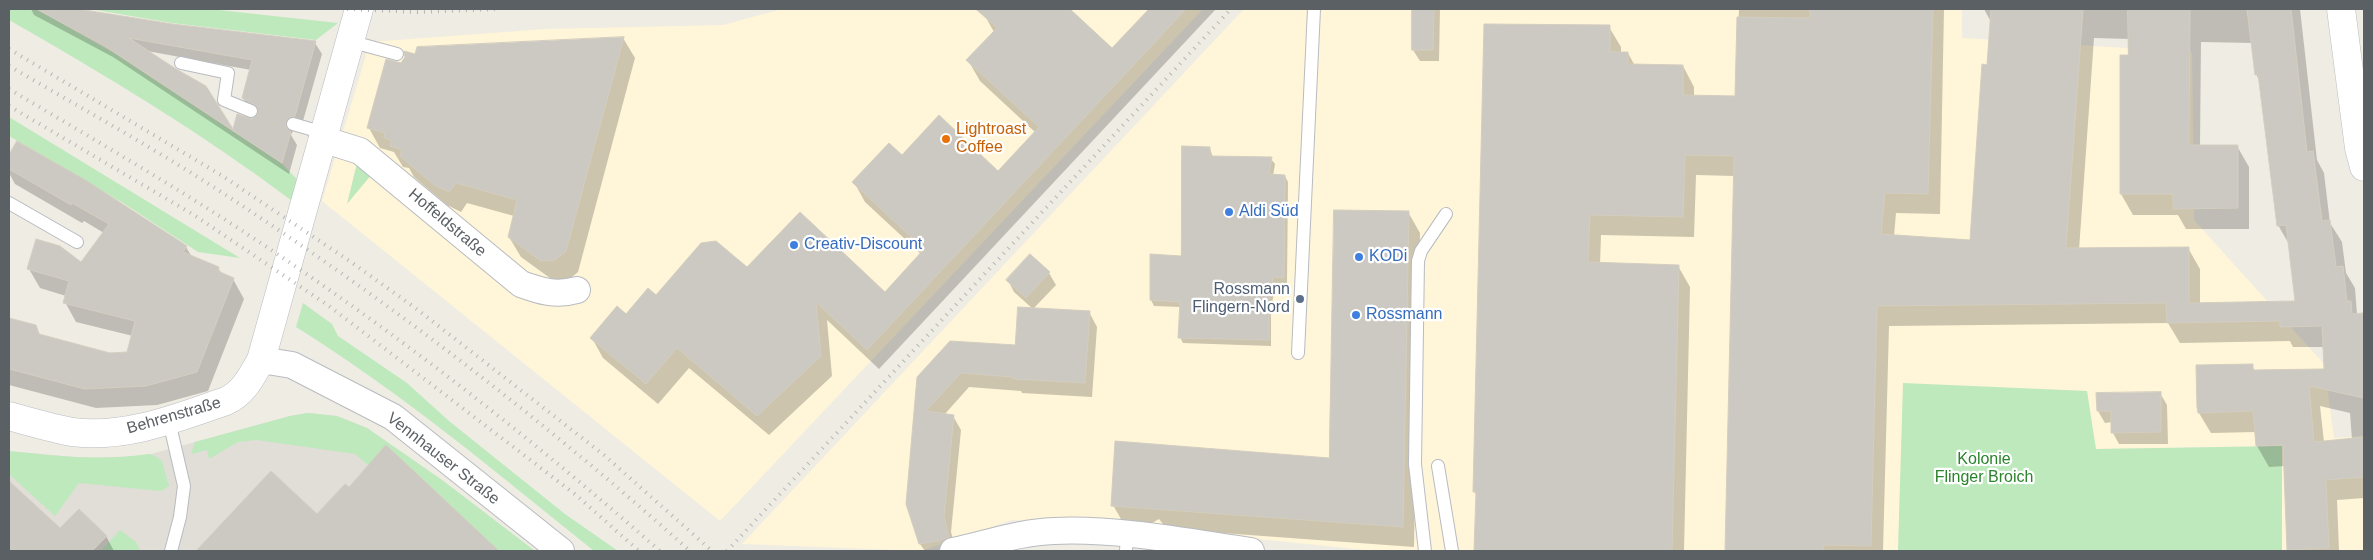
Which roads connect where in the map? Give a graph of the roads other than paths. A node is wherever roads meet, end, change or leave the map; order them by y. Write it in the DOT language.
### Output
graph roads {
  1 [pos="358,9"];
  2 [pos="1314,9"];
  3 [pos="2341,9"];
  4 [pos="349,42"];
  5 [pos="397,54"];
  6 [pos="181,63"];
  7 [pos="251,111"];
  8 [pos="293,124"];
  9 [pos="323,136"];
  10 [pos="2364,168"];
  11 [pos="9,206"];
  12 [pos="1446,214"];
  13 [pos="77,242"];
  14 [pos="577,290"];
  15 [pos="1298,353"];
  16 [pos="261,360"];
  17 [pos="9,416"];
  18 [pos="169,421"];
  19 [pos="1438,466"];
  20 [pos="1127,543"];
  21 [pos="171,551"];
  22 [pos="561,551"];
  23 [pos="953,551"];
  24 [pos="1251,551"];
  25 [pos="1424,551"];
  26 [pos="1452,551"];
  1 -- 4 [label="street"];
  2 -- 15 [label="lane"];
  3 -- 10 [label="street"];
  4 -- 5 [label="lane"];
  4 -- 9 [label="street"];
  6 -- 7 [label="lane"];
  8 -- 9 [label="lane"];
  9 -- 14 [label="street, Hoffeldstraße"];
  9 -- 16 [label="street"];
  11 -- 13 [label="lane"];
  12 -- 25 [label="lane"];
  16 -- 18 [label="street, Behrenstraße"];
  16 -- 22 [label="street, Vennhauser Straße"];
  17 -- 18 [label="street, Behrenstraße"];
  18 -- 21 [label="lane"];
  19 -- 26 [label="lane"];
  20 -- 23 [label="street"];
  20 -- 24 [label="street"];
}
